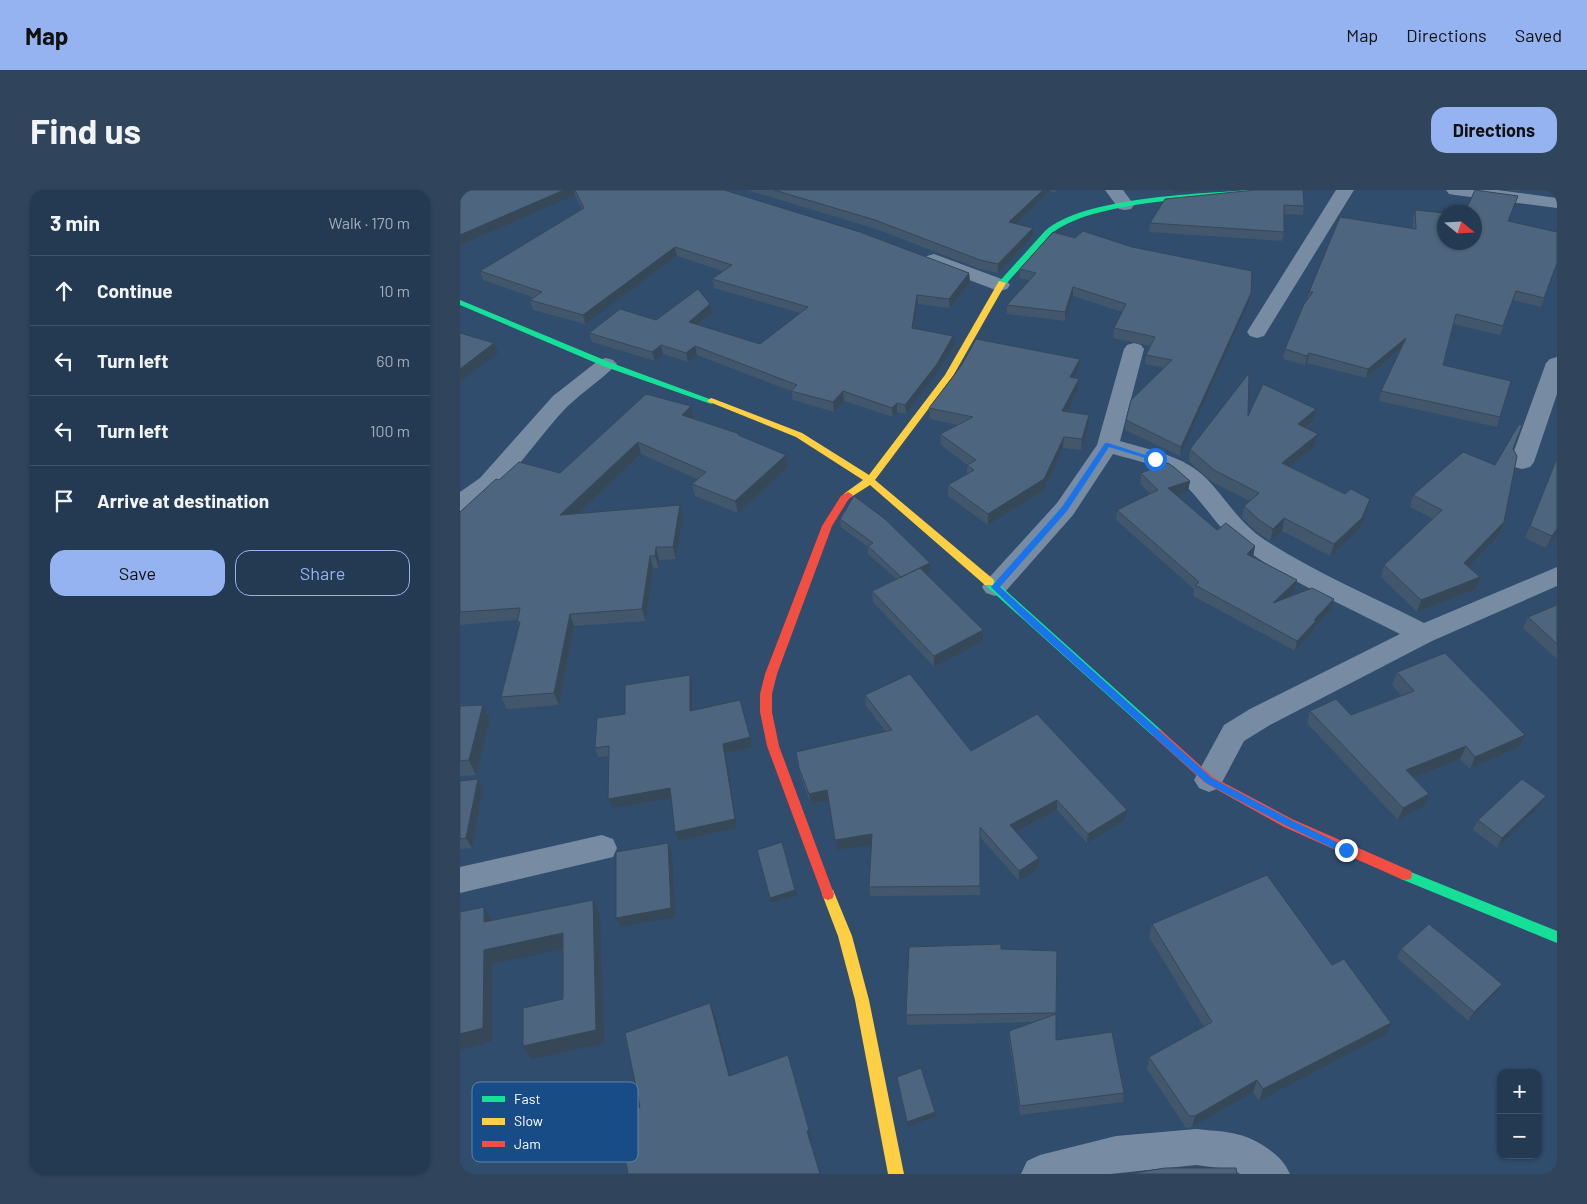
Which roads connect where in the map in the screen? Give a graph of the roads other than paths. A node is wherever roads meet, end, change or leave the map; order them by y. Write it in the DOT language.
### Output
graph roads {
  1 [pos="1114,190"];
  2 [pos="1275,190"];
  3 [pos="1345,190"];
  4 [pos="1455,190"];
  5 [pos="1557,203"];
  6 [pos="1125,205"];
  7 [pos="921,255"];
  8 [pos="1000,285"];
  9 [pos="460,302"];
  10 [pos="1258,332"];
  11 [pos="1134,349"];
  12 [pos="1557,363"];
  13 [pos="606,364"];
  14 [pos="1108,445"];
  15 [pos="1522,462"];
  16 [pos="870,480"];
  17 [pos="460,504"];
  18 [pos="1557,576"];
  19 [pos="995,587"];
  20 [pos="1423,634"];
  21 [pos="1209,780"];
  22 [pos="602,848"];
  23 [pos="460,880"];
  24 [pos="1557,937"];
  25 [pos="896,1174"];
  26 [pos="1040,1174"];
  27 [pos="1271,1174"];
  1 -- 6 [label="street"];
  2 -- 6 [label="street"];
  3 -- 10 [label="street"];
  4 -- 5 [label="street"];
  6 -- 8 [label="street"];
  7 -- 8 [label="street"];
  8 -- 16 [label="street"];
  9 -- 13 [label="street"];
  11 -- 14 [label="street"];
  12 -- 15 [label="street"];
  13 -- 16 [label="street"];
  13 -- 17 [label="street"];
  14 -- 19 [label="street"];
  14 -- 20 [label="street"];
  16 -- 19 [label="street"];
  16 -- 25 [label="street"];
  18 -- 20 [label="street"];
  19 -- 21 [label="street"];
  20 -- 21 [label="street"];
  21 -- 24 [label="street"];
  22 -- 23 [label="street"];
  26 -- 27 [label="street"];
}
